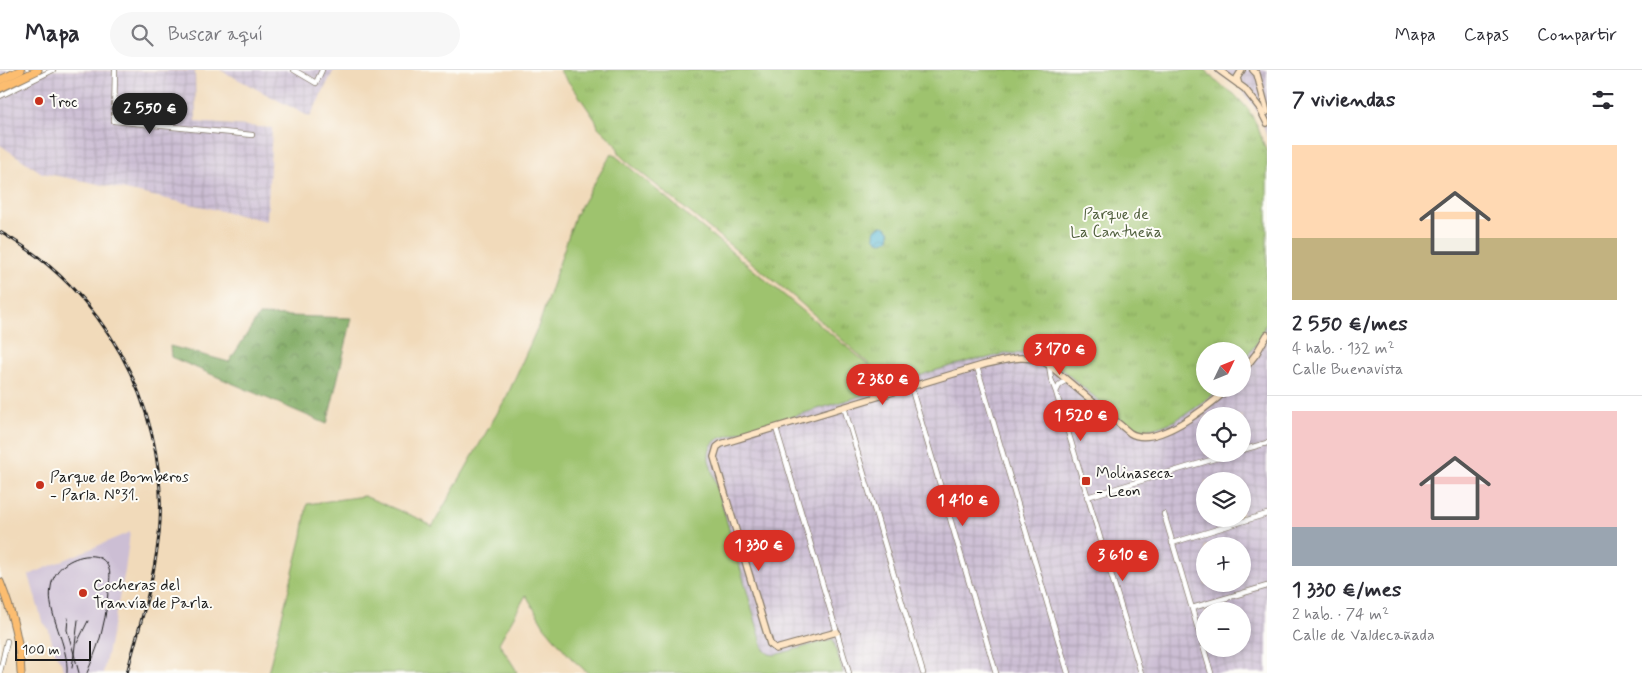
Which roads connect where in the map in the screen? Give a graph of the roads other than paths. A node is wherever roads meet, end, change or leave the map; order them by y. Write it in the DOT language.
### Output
graph roads {
  1 [pos="20,70"];
  2 [pos="38,70"];
  3 [pos="52,70"];
  4 [pos="115,70"];
  5 [pos="294,70"];
  6 [pos="322,70"];
  7 [pos="1219,70"];
  8 [pos="1242,70"];
  9 [pos="1253,70"];
  10 [pos="0,80"];
  11 [pos="1257,81"];
  12 [pos="1242,87"];
  13 [pos="0,88"];
  14 [pos="0,96"];
  15 [pos="1267,112"];
  16 [pos="1267,123"];
  17 [pos="252,135"];
  18 [pos="1267,335"];
  19 [pos="1251,360"];
  20 [pos="1049,365"];
  21 [pos="978,367"];
  22 [pos="1067,380"];
  23 [pos="911,386"];
  24 [pos="1056,392"];
  25 [pos="1217,398"];
  26 [pos="844,407"];
  27 [pos="776,428"];
  28 [pos="1267,443"];
  29 [pos="1251,447"];
  30 [pos="1204,462"];
  31 [pos="1088,497"];
  32 [pos="1164,514"];
  33 [pos="1267,514"];
  34 [pos="1172,543"];
  35 [pos="0,582"];
  36 [pos="1267,586"];
  37 [pos="1192,608"];
  38 [pos="837,632"];
  39 [pos="7,641"];
  40 [pos="0,672"];
  41 [pos="21,673"];
  42 [pos="850,673"];
  43 [pos="923,673"];
  44 [pos="996,673"];
  45 [pos="1068,673"];
  46 [pos="1140,673"];
  47 [pos="1211,673"];
  1 -- 10 [label="main road"];
  2 -- 13 [label="main road"];
  3 -- 14 [label="street"];
  4 -- 17 [label="street"];
  5 -- 6 [label="street"];
  7 -- 12 [label="street"];
  8 -- 12 [label="street"];
  9 -- 11 [label="street"];
  11 -- 12 [label="street"];
  11 -- 15 [label="street"];
  12 -- 16 [label="street"];
  18 -- 19 [label="street"];
  20 -- 21 [label="street"];
  20 -- 22 [label="street"];
  20 -- 24 [label="street"];
  21 -- 23 [label="street"];
  21 -- 45 [label="street"];
  22 -- 24 [label="street"];
  22 -- 25 [label="street"];
  23 -- 26 [label="street"];
  23 -- 44 [label="street"];
  24 -- 31 [label="street"];
  26 -- 27 [label="street"];
  26 -- 43 [label="street"];
  27 -- 38 [label="street"];
  27 -- 38 [label="street"];
  28 -- 29 [label="street"];
  30 -- 31 [label="street"];
  31 -- 46 [label="street"];
  32 -- 34 [label="street"];
  33 -- 34 [label="street"];
  34 -- 37 [label="street"];
  35 -- 41 [label="main road"];
  36 -- 37 [label="street"];
  37 -- 47 [label="street"];
  38 -- 42 [label="street"];
  39 -- 40 [label="street"];
}
